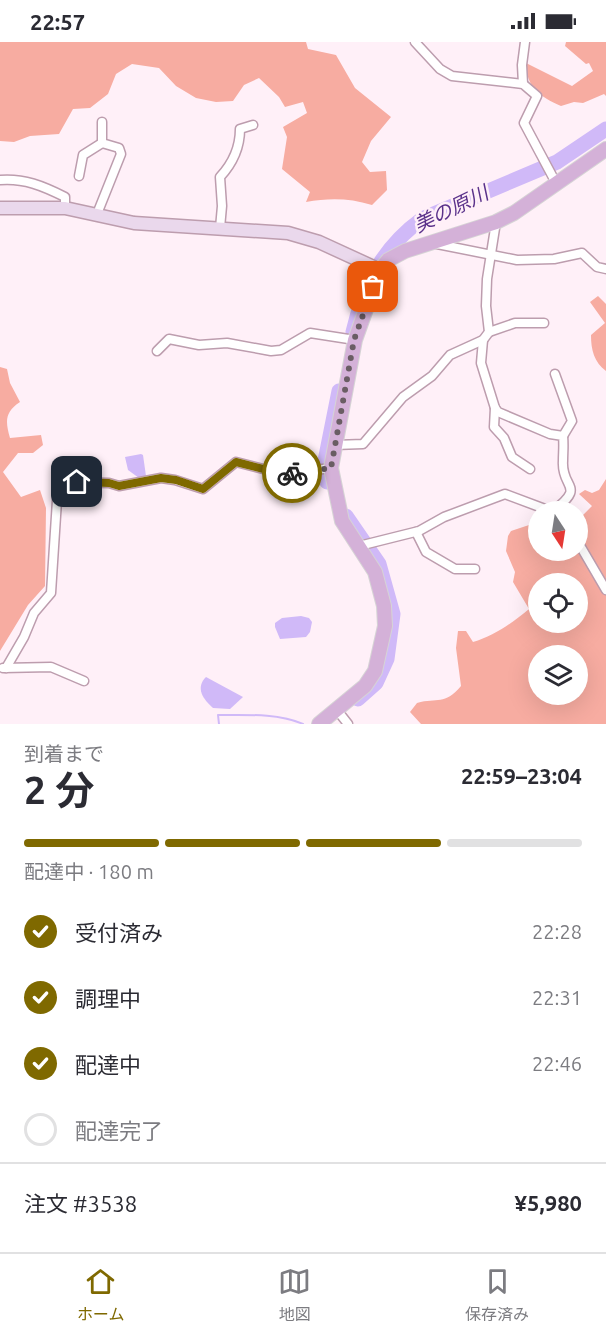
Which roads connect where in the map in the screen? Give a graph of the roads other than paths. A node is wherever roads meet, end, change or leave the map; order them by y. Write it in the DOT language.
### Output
graph roads {
  1 [pos="415,42"];
  2 [pos="525,42"];
  3 [pos="524,84"];
  4 [pos="102,122"];
  5 [pos="253,125"];
  6 [pos="102,143"];
  7 [pos="606,149"];
  8 [pos="79,176"];
  9 [pos="553,178"];
  10 [pos="0,180"];
  11 [pos="0,208"];
  12 [pos="65,208"];
  13 [pos="97,214"];
  14 [pos="496,222"];
  15 [pos="220,228"];
  16 [pos="429,242"];
  17 [pos="491,253"];
  18 [pos="375,267"];
  19 [pos="606,269"];
  20 [pos="544,323"];
  21 [pos="489,332"];
  22 [pos="354,340"];
  23 [pos="483,340"];
  24 [pos="158,351"];
  25 [pos="555,374"];
  26 [pos="495,408"];
  27 [pos="562,436"];
  28 [pos="335,445"];
  29 [pos="331,468"];
  30 [pos="530,469"];
  31 [pos="565,501"];
  32 [pos="528,502"];
  33 [pos="416,532"];
  34 [pos="359,546"];
  35 [pos="588,559"];
  36 [pos="475,569"];
  37 [pos="606,590"];
  38 [pos="3,668"];
  39 [pos="84,681"];
  40 [pos="337,710"];
  41 [pos="319,724"];
  42 [pos="348,724"];
  1 -- 3 [label="street"];
  2 -- 3 [label="street"];
  3 -- 9 [label="street"];
  4 -- 6 [label="street"];
  5 -- 15 [label="street"];
  6 -- 8 [label="street"];
  6 -- 13 [label="street"];
  7 -- 9 [label="main road"];
  9 -- 14 [label="main road"];
  10 -- 12 [label="street"];
  11 -- 12 [label="street"];
  12 -- 13 [label="street"];
  13 -- 15 [label="street"];
  14 -- 16 [label="main road"];
  14 -- 17 [label="street"];
  15 -- 18 [label="street"];
  16 -- 17 [label="street"];
  16 -- 18 [label="main road"];
  17 -- 19 [label="street"];
  17 -- 21 [label="street"];
  18 -- 22 [label="main road"];
  20 -- 21 [label="street"];
  21 -- 23 [label="street"];
  22 -- 24 [label="street"];
  22 -- 28 [label="main road"];
  23 -- 26 [label="street"];
  23 -- 28 [label="street"];
  25 -- 27 [label="street"];
  26 -- 27 [label="street"];
  26 -- 30 [label="street"];
  27 -- 31 [label="street"];
  28 -- 29 [label="main road"];
  29 -- 34 [label="main road"];
  29 -- 38 [label="street"];
  32 -- 33 [label="street"];
  33 -- 34 [label="street"];
  33 -- 36 [label="street"];
  34 -- 40 [label="main road"];
  35 -- 37 [label="street"];
  38 -- 39 [label="street"];
  40 -- 41 [label="main road"];
  40 -- 42 [label="street"];
}
